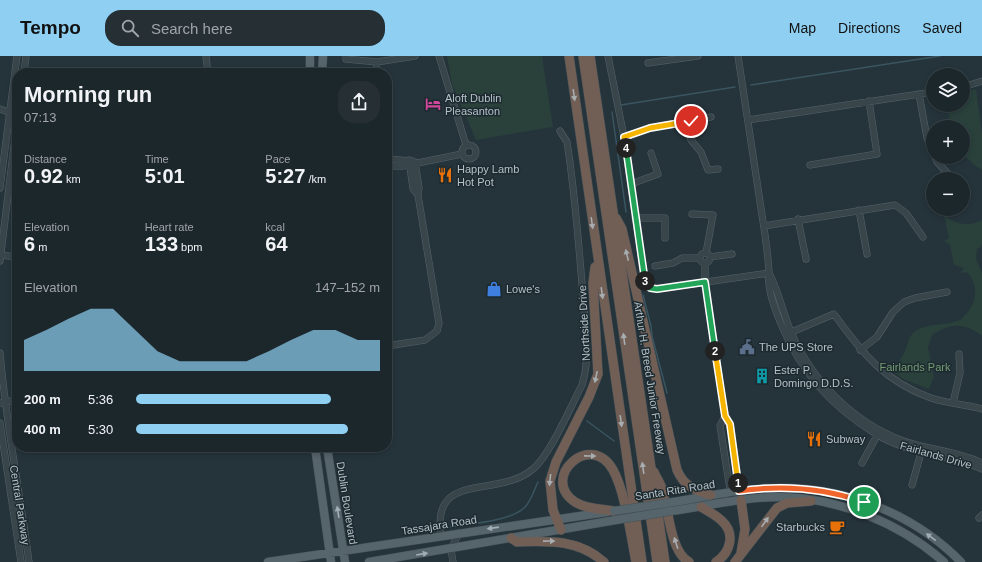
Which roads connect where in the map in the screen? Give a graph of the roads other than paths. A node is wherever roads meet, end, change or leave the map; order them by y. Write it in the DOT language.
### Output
graph roads {
  1 [pos="17,56"];
  2 [pos="26,56"];
  3 [pos="206,56"];
  4 [pos="310,56"];
  5 [pos="322,56"];
  6 [pos="415,56"];
  7 [pos="440,56"];
  8 [pos="569,56"];
  9 [pos="583,56"];
  10 [pos="590,56"];
  11 [pos="608,56"];
  12 [pos="698,56"];
  13 [pos="738,56"];
  14 [pos="346,58"];
  15 [pos="377,62"];
  16 [pos="648,63"];
  17 [pos="15,68"];
  18 [pos="25,68"];
  19 [pos="207,68"];
  20 [pos="310,68"];
  21 [pos="322,68"];
  22 [pos="376,68"];
  23 [pos="982,82"];
  24 [pos="970,85"];
  25 [pos="12,92"];
  26 [pos="926,93"];
  27 [pos="918,94"];
  28 [pos="869,101"];
  29 [pos="0,109"];
  30 [pos="9,113"];
  31 [pos="12,113"];
  32 [pos="0,115"];
  33 [pos="711,117"];
  34 [pos="748,120"];
  35 [pos="691,121"];
  36 [pos="677,124"];
  37 [pos="560,131"];
  38 [pos="688,132"];
  39 [pos="926,133"];
  40 [pos="624,137"];
  41 [pos="466,145"];
  42 [pos="651,153"];
  43 [pos="462,154"];
  44 [pos="12,160"];
  45 [pos="392,160"];
  46 [pos="411,162"];
  47 [pos="939,164"];
  48 [pos="392,165"];
  49 [pos="810,165"];
  50 [pos="718,169"];
  51 [pos="946,172"];
  52 [pos="631,184"];
  53 [pos="0,188"];
  54 [pos="859,210"];
  55 [pos="613,212"];
  56 [pos="692,214"];
  57 [pos="635,218"];
  58 [pos="798,219"];
  59 [pos="764,226"];
  60 [pos="923,237"];
  61 [pos="665,238"];
  62 [pos="596,254"];
  63 [pos="732,254"];
  64 [pos="867,254"];
  65 [pos="0,255"];
  66 [pos="708,255"];
  67 [pos="12,256"];
  68 [pos="806,259"];
  69 [pos="0,260"];
  70 [pos="703,260"];
  71 [pos="655,266"];
  72 [pos="770,273"];
  73 [pos="705,282"];
  74 [pos="947,292"];
  75 [pos="788,334"];
  76 [pos="392,345"];
  77 [pos="860,350"];
  78 [pos="0,353"];
  79 [pos="959,354"];
  80 [pos="12,401"];
  81 [pos="2,403"];
  82 [pos="953,403"];
  83 [pos="982,409"];
  84 [pos="0,423"];
  85 [pos="879,433"];
  86 [pos="922,450"];
  87 [pos="316,452"];
  88 [pos="329,452"];
  89 [pos="982,462"];
  90 [pos="862,463"];
  91 [pos="651,467"];
  92 [pos="982,469"];
  93 [pos="912,485"];
  94 [pos="712,495"];
  95 [pos="736,496"];
  96 [pos="811,501"];
  97 [pos="701,507"];
  98 [pos="615,516"];
  99 [pos="556,518"];
  100 [pos="561,530"];
  101 [pos="459,533"];
  102 [pos="441,535"];
  103 [pos="511,538"];
  104 [pos="451,549"];
  105 [pos="343,551"];
  106 [pos="330,552"];
  107 [pos="741,553"];
  108 [pos="21,562"];
  109 [pos="29,562"];
  110 [pos="268,562"];
  111 [pos="331,562"];
  112 [pos="345,562"];
  113 [pos="369,562"];
  114 [pos="453,562"];
  115 [pos="604,562"];
  116 [pos="636,562"];
  117 [pos="642,562"];
  118 [pos="657,562"];
  119 [pos="664,562"];
  120 [pos="689,562"];
  121 [pos="716,562"];
  122 [pos="735,562"];
  123 [pos="944,562"];
  124 [pos="961,562"];
  1 -- 17 [label="street"];
  2 -- 18 [label="street"];
  3 -- 19 [label="street"];
  4 -- 20 [label="main road"];
  5 -- 21 [label="main road"];
  6 -- 15 [label="street"];
  7 -- 41 [label="street"];
  8 -- 62 [label="highway, one-way"];
  118 -- 9 [label="highway, one-way"];
  10 -- 55 [label="highway, Arthur H. Breed Junior Freeway"];
  11 -- 40 [label="street"];
  12 -- 16 [label="street"];
  13 -- 34 [label="street, Fairlands Drive"];
  14 -- 15 [label="street"];
  15 -- 22 [label="street"];
  23 -- 24 [label="street"];
  25 -- 30 [label="street"];
  26 -- 27 [label="street"];
  27 -- 28 [label="street"];
  27 -- 39 [label="street"];
  28 -- 34 [label="street"];
  28 -- 49 [label="street"];
  29 -- 30 [label="street"];
  30 -- 31 [label="street"];
  30 -- 32 [label="street"];
  30 -- 53 [label="street"];
  33 -- 35 [label="street"];
  34 -- 59 [label="street, Fairlands Drive"];
  35 -- 36 [label="street"];
  35 -- 38 [label="street"];
  36 -- 38 [label="street"];
  36 -- 40 [label="street"];
  37 -- 102 [label="street, Northside Drive"];
  38 -- 50 [label="street"];
  40 -- 52 [label="street"];
  41 -- 43 [label="street"];
  41 -- 43 [label="street"];
  42 -- 52 [label="street"];
  43 -- 46 [label="street"];
  44 -- 65 [label="street"];
  45 -- 46 [label="street"];
  46 -- 48 [label="street"];
  46 -- 76 [label="street"];
  47 -- 51 [label="street"];
  52 -- 57 [label="street"];
  54 -- 58 [label="street"];
  54 -- 60 [label="street"];
  54 -- 64 [label="street"];
  55 -- 91 [label="highway, Arthur H. Breed Junior Freeway"];
  94 -- 55 [label="highway, one-way"];
  56 -- 66 [label="street"];
  57 -- 61 [label="street"];
  57 -- 73 [label="street"];
  58 -- 59 [label="street"];
  58 -- 68 [label="street"];
  59 -- 72 [label="street, Fairlands Drive"];
  62 -- 99 [label="highway, one-way"];
  62 -- 117 [label="highway, one-way"];
  63 -- 66 [label="street"];
  65 -- 67 [label="street"];
  65 -- 69 [label="street"];
  66 -- 70 [label="street"];
  70 -- 71 [label="street"];
  70 -- 73 [label="street"];
  72 -- 73 [label="street"];
  72 -- 75 [label="street, Fairlands Drive"];
  73 -- 95 [label="street"];
  74 -- 77 [label="street"];
  75 -- 77 [label="street"];
  75 -- 85 [label="street, Fairlands Drive"];
  77 -- 82 [label="street"];
  78 -- 81 [label="street, Central Parkway"];
  79 -- 82 [label="street"];
  80 -- 81 [label="street"];
  81 -- 109 [label="street, Central Parkway"];
  82 -- 83 [label="street"];
  84 -- 108 [label="street, Central Parkway"];
  85 -- 86 [label="street, Fairlands Drive"];
  85 -- 90 [label="street"];
  86 -- 89 [label="street, Fairlands Drive"];
  86 -- 92 [label="street, Fairlands Drive"];
  86 -- 93 [label="street"];
  87 -- 106 [label="main road"];
  105 -- 88 [label="main road, Dublin Boulevard, one-way"];
  91 -- 119 [label="highway, Arthur H. Breed Junior Freeway"];
  120 -- 91 [label="highway, one-way"];
  94 -- 95 [label="main road, Santa Rita Road"];
  94 -- 98 [label="main road, Santa Rita Road, bridge"];
  95 -- 96 [label="main road, Santa Rita Road"];
  95 -- 97 [label="main road, Santa Rita Road"];
  95 -- 107 [label="highway"];
  124 -- 95 [label="main road, Santa Rita Road, one-way"];
  107 -- 96 [label="highway, one-way"];
  96 -- 123 [label="main road, Santa Rita Road"];
  97 -- 98 [label="main road, Santa Rita Road, bridge"];
  97 -- 121 [label="highway"];
  98 -- 99 [label="main road, Tassajara Road"];
  98 -- 100 [label="main road"];
  98 -- 116 [label="highway, one-way"];
  99 -- 100 [label="highway"];
  99 -- 101 [label="main road, Tassajara Road, one-way"];
  100 -- 103 [label="main road"];
  101 -- 102 [label="main road, Tassajara Road"];
  101 -- 104 [label="street"];
  102 -- 105 [label="main road, Tassajara Road"];
  103 -- 104 [label="main road"];
  103 -- 115 [label="highway, one-way"];
  113 -- 104 [label="main road, one-way"];
  104 -- 114 [label="street"];
  105 -- 106 [label="main road, Tassajara Road"];
  105 -- 112 [label="main road, Dublin Boulevard"];
  106 -- 110 [label="main road, Tassajara Road"];
  106 -- 111 [label="main road"];
  107 -- 122 [label="highway"];
}
